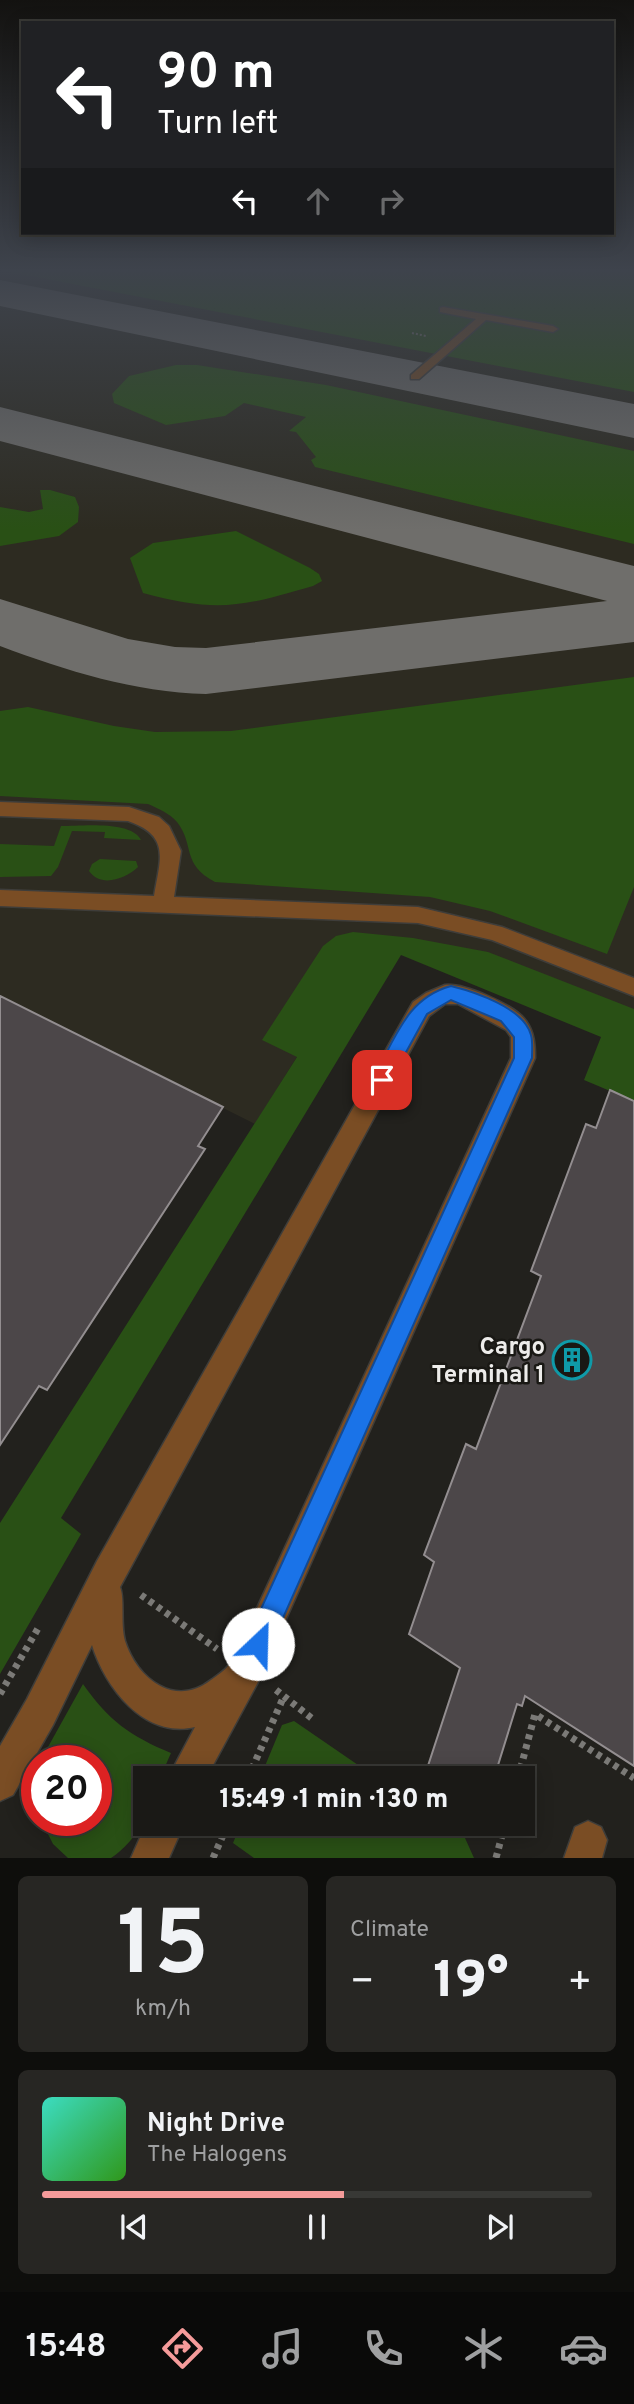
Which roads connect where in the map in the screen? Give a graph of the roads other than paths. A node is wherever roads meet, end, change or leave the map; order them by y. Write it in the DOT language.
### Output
graph roads {
  1 [pos="439,356"];
  2 [pos="415,377"];
  3 [pos="0,809"];
  4 [pos="0,898"];
  5 [pos="163,903"];
  6 [pos="634,987"];
  7 [pos="120,1581"];
  8 [pos="245,1669"];
  9 [pos="192,1766"];
  10 [pos="0,1782"];
  11 [pos="160,1836"];
  12 [pos="150,1858"];
  1 -- 2 [label="lane"];
  3 -- 5 [label="lane"];
  4 -- 5 [label="lane"];
  5 -- 6 [label="lane"];
  7 -- 8 [label="lane"];
  7 -- 8 [label="lane"];
  7 -- 10 [label="lane"];
  8 -- 9 [label="lane"];
  11 -- 12 [label="lane"];
}
